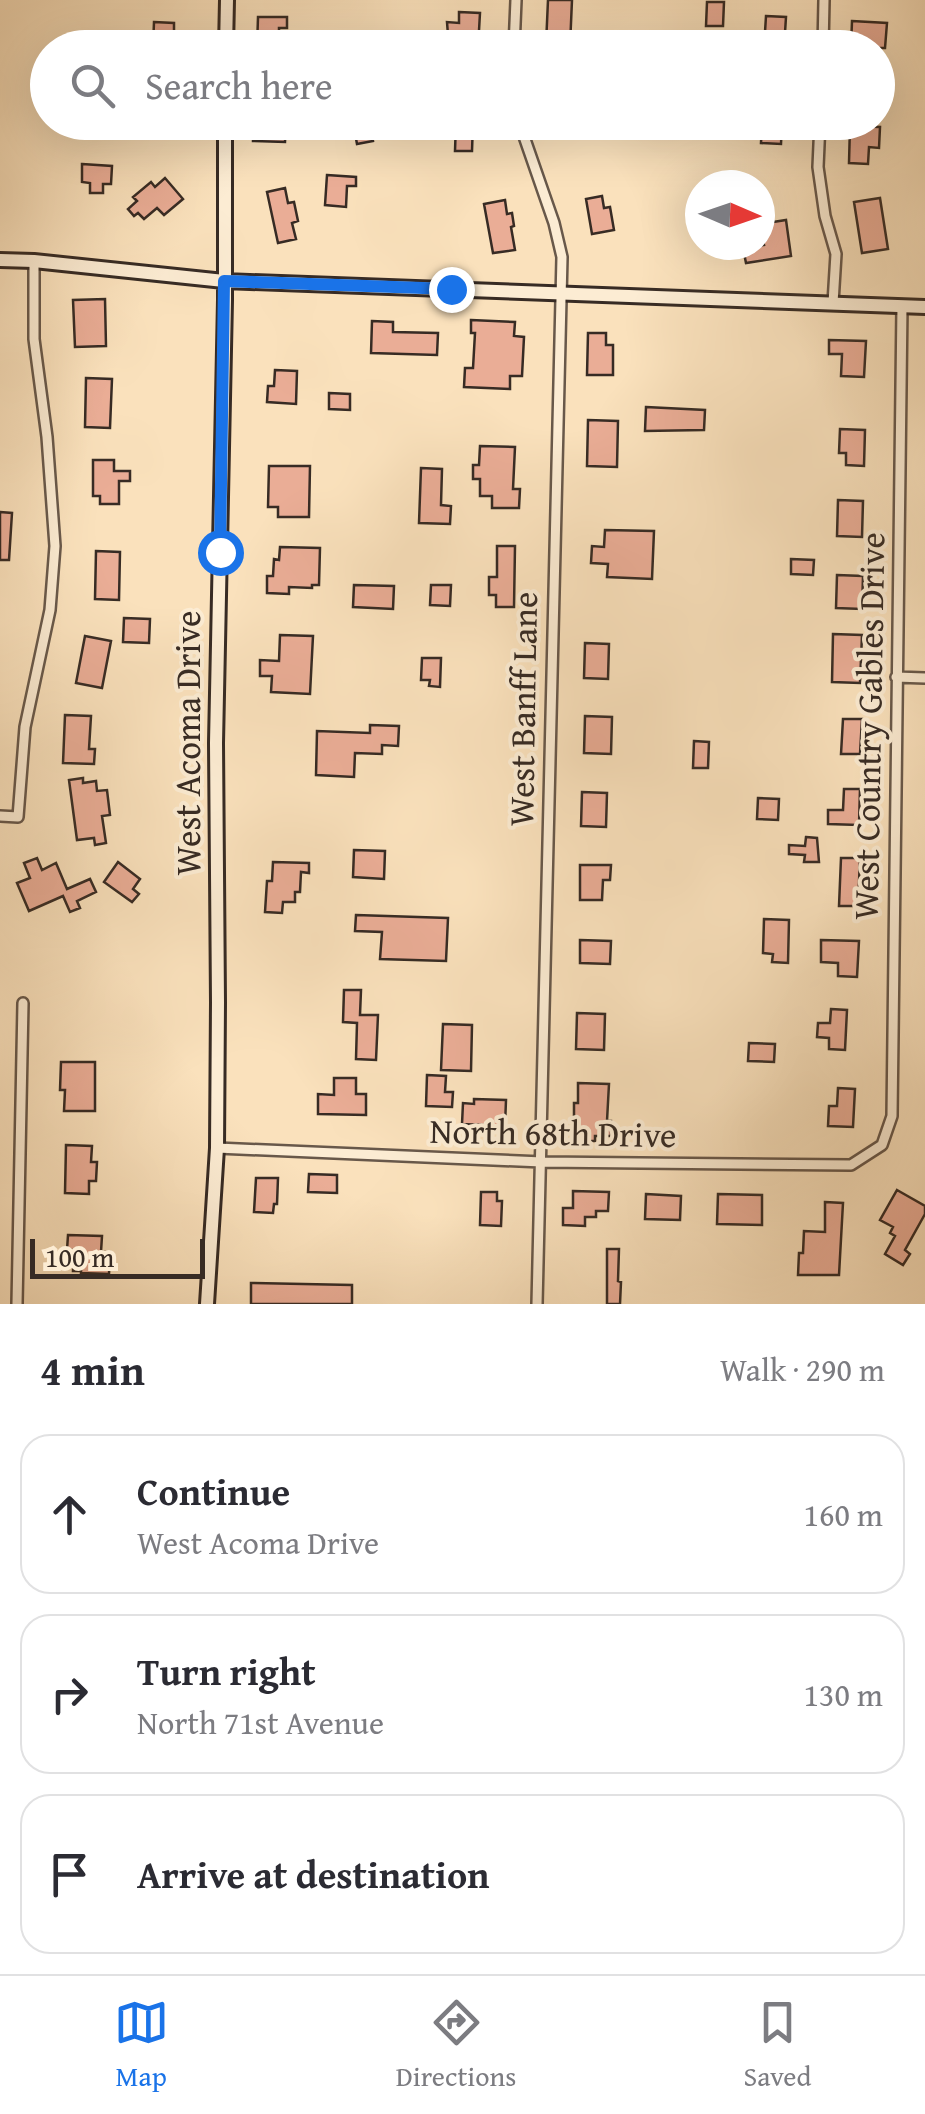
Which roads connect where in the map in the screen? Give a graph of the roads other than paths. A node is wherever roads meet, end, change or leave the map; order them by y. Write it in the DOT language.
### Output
graph roads {
  1 [pos="226,0"];
  2 [pos="516,0"];
  3 [pos="824,0"];
  4 [pos="226,30"];
  5 [pos="515,30"];
  6 [pos="823,30"];
  7 [pos="225,140"];
  8 [pos="525,140"];
  9 [pos="819,140"];
  10 [pos="0,260"];
  11 [pos="34,260"];
  12 [pos="224,281"];
  13 [pos="562,293"];
  14 [pos="833,303"];
  15 [pos="902,306"];
  16 [pos="925,307"];
  17 [pos="896,677"];
  18 [pos="925,678"];
  19 [pos="0,816"];
  20 [pos="23,1003"];
  21 [pos="882,1145"];
  22 [pos="216,1148"];
  23 [pos="542,1162"];
  24 [pos="18,1304"];
  25 [pos="207,1304"];
  26 [pos="536,1304"];
  1 -- 4 [label="street"];
  2 -- 5 [label="street"];
  3 -- 6 [label="street"];
  7 -- 12 [label="street, West Acoma Drive"];
  8 -- 13 [label="street, West Banff Lane"];
  9 -- 14 [label="street"];
  10 -- 11 [label="street"];
  11 -- 12 [label="street"];
  11 -- 19 [label="street"];
  12 -- 13 [label="street"];
  12 -- 22 [label="street, West Acoma Drive"];
  13 -- 14 [label="street"];
  13 -- 23 [label="street, West Banff Lane"];
  14 -- 15 [label="street"];
  15 -- 16 [label="street"];
  15 -- 17 [label="street, West Country Gables Drive"];
  17 -- 18 [label="street"];
  17 -- 21 [label="street, West Country Gables Drive"];
  20 -- 24 [label="street"];
  21 -- 23 [label="street, North 68th Drive"];
  22 -- 23 [label="street, North 68th Drive"];
  22 -- 25 [label="street, West Acoma Drive"];
  23 -- 26 [label="street, West Banff Lane"];
}
